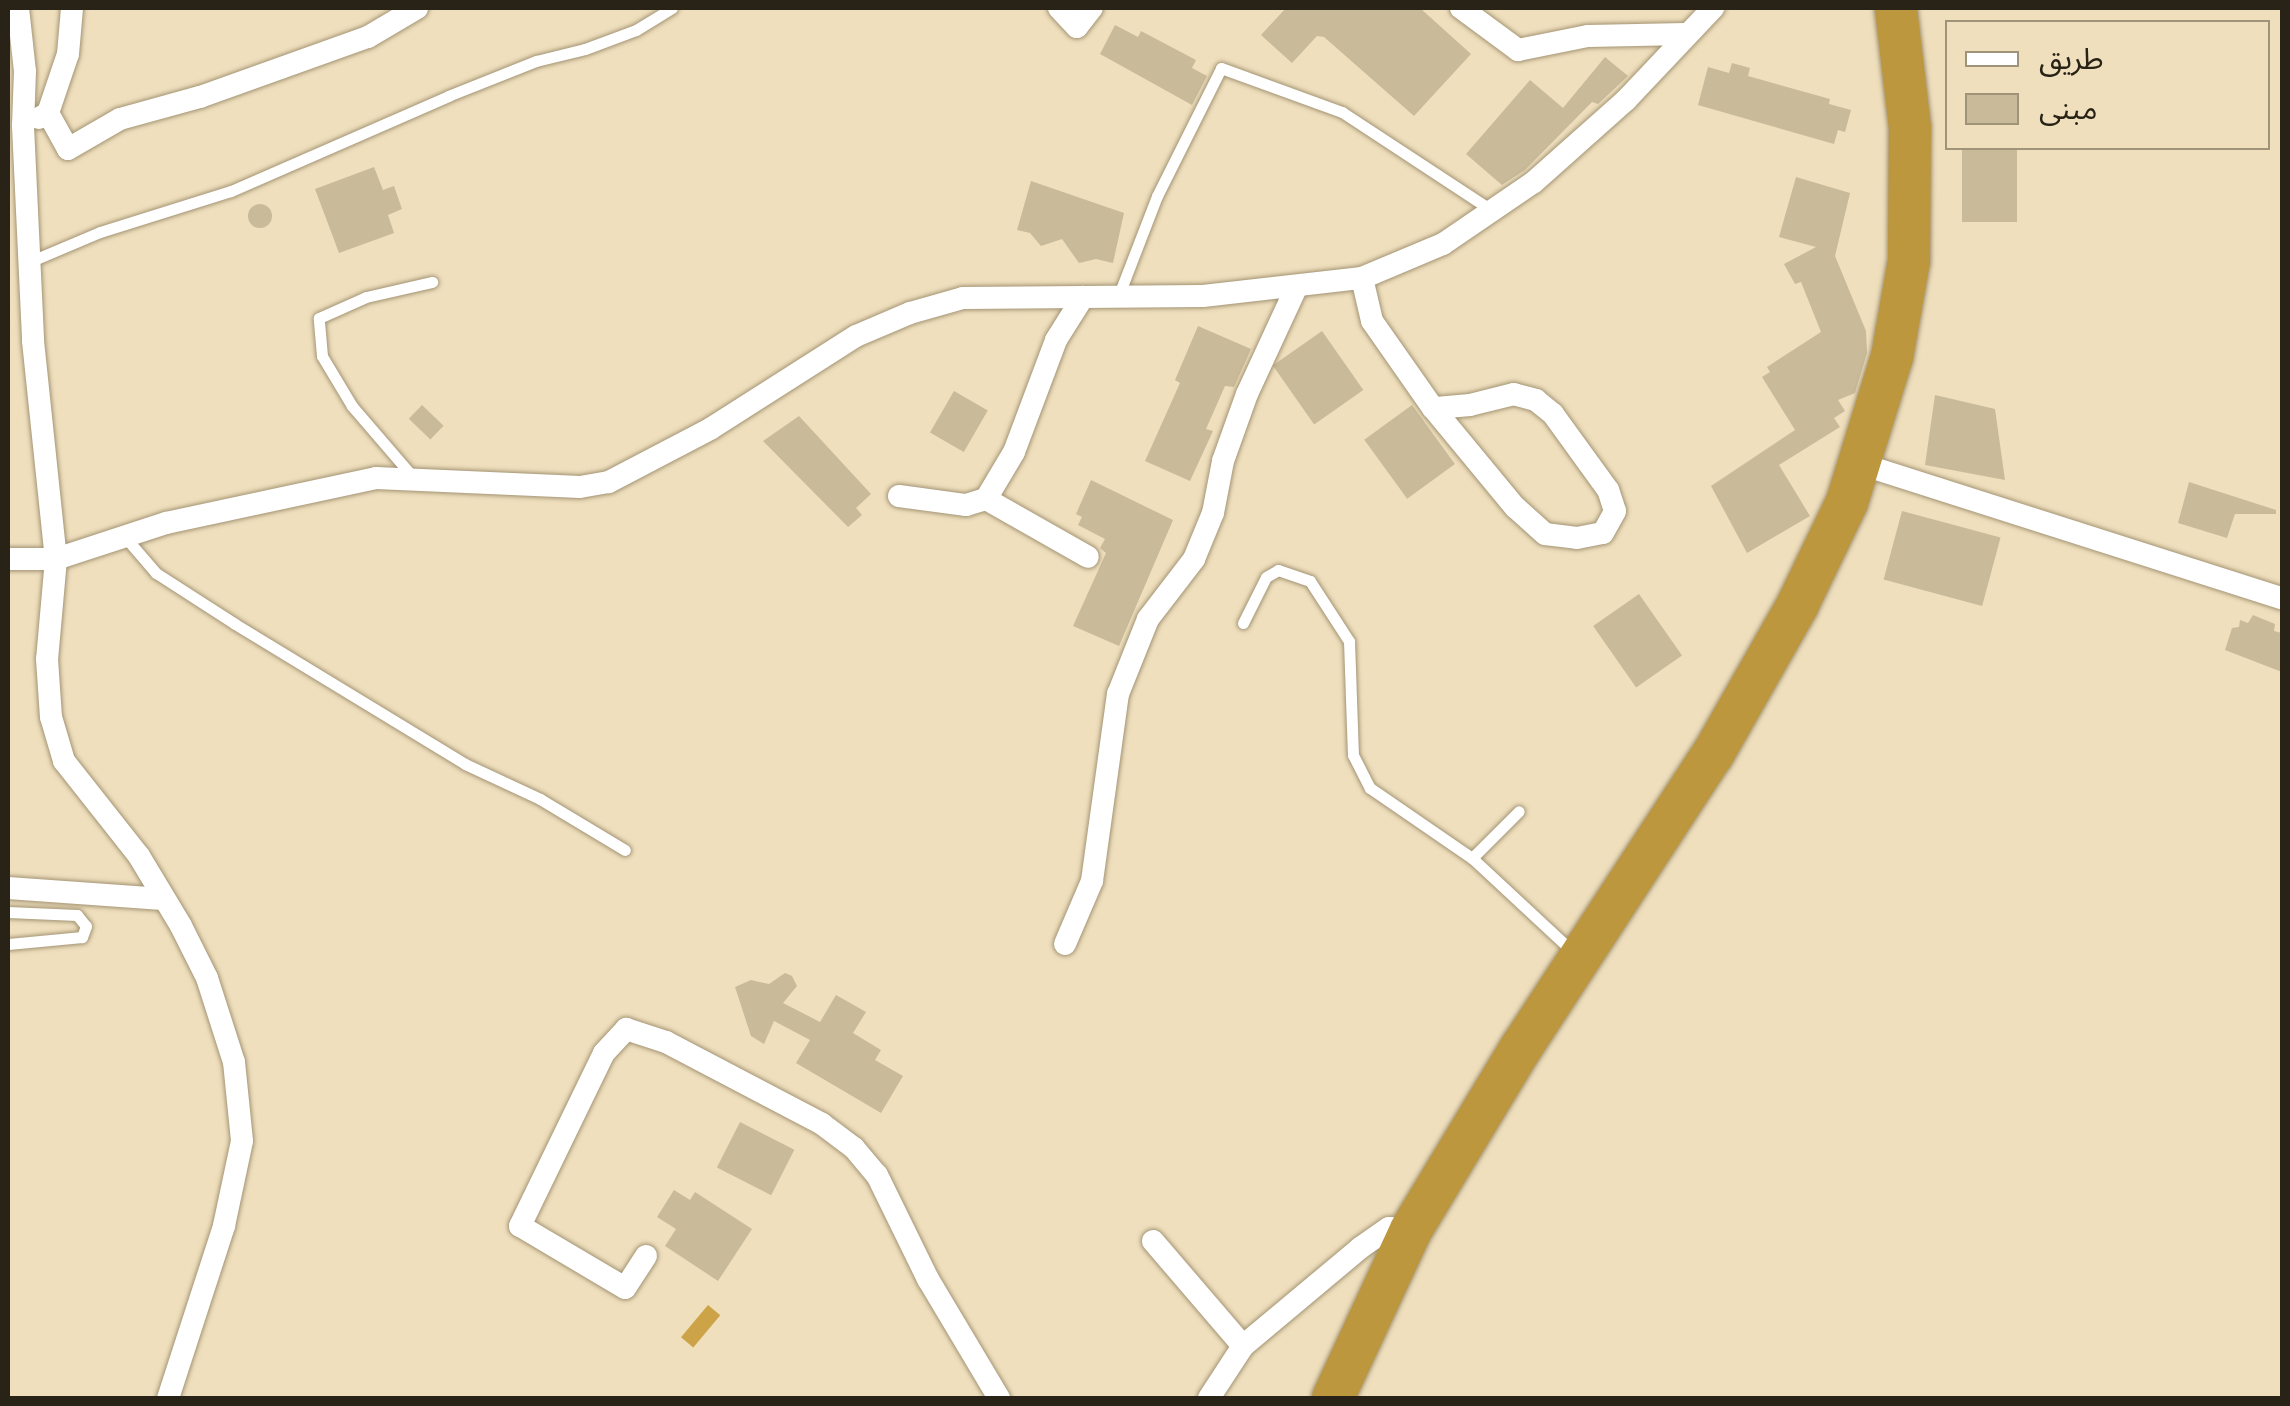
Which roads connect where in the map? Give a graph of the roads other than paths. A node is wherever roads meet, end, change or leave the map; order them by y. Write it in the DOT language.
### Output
graph roads {
  1 [pos="18,8"];
  2 [pos="72,8"];
  3 [pos="417,8"];
  4 [pos="672,8"];
  5 [pos="1058,8"];
  6 [pos="1092,8"];
  7 [pos="1461,8"];
  8 [pos="1713,8"];
  9 [pos="1896,8"];
  10 [pos="1685,34"];
  11 [pos="14,42"];
  12 [pos="48,112"];
  13 [pos="22,126"];
  14 [pos="1493,211"];
  15 [pos="29,262"];
  16 [pos="1362,278"];
  17 [pos="432,282"];
  18 [pos="1296,288"];
  19 [pos="1083,297"];
  20 [pos="1118,297"];
  21 [pos="1432,408"];
  22 [pos="1861,464"];
  23 [pos="412,476"];
  24 [pos="899,496"];
  25 [pos="986,500"];
  26 [pos="125,537"];
  27 [pos="1088,557"];
  28 [pos="56,559"];
  29 [pos="8,560"];
  30 [pos="2282,598"];
  31 [pos="1243,623"];
  32 [pos="1520,811"];
  33 [pos="625,850"];
  34 [pos="1472,858"];
  35 [pos="8,888"];
  36 [pos="163,899"];
  37 [pos="8,912"];
  38 [pos="8,944"];
  39 [pos="1066,944"];
  40 [pos="1579,957"];
  41 [pos="1412,1230"];
  42 [pos="1153,1241"];
  43 [pos="646,1256"];
  44 [pos="1243,1346"];
  45 [pos="168,1398"];
  46 [pos="999,1398"];
  47 [pos="1210,1398"];
  48 [pos="1333,1398"];
  1 -- 11 [label="street"];
  2 -- 12 [label="street"];
  3 -- 12 [label="street"];
  4 -- 15 [label="lane"];
  5 -- 6 [label="street"];
  7 -- 10 [label="street"];
  8 -- 10 [label="street"];
  9 -- 22 [label="highway"];
  10 -- 14 [label="street"];
  11 -- 13 [label="street"];
  12 -- 13 [label="street"];
  13 -- 15 [label="street"];
  14 -- 16 [label="street"];
  14 -- 20 [label="lane"];
  15 -- 28 [label="street"];
  16 -- 18 [label="street"];
  16 -- 21 [label="street"];
  17 -- 23 [label="lane"];
  18 -- 20 [label="street"];
  18 -- 39 [label="street"];
  19 -- 20 [label="street"];
  19 -- 23 [label="street"];
  19 -- 25 [label="street"];
  21 -- 21 [label="street"];
  22 -- 30 [label="street"];
  22 -- 40 [label="highway"];
  23 -- 26 [label="street"];
  24 -- 25 [label="street"];
  25 -- 27 [label="street"];
  26 -- 28 [label="street"];
  26 -- 33 [label="lane"];
  28 -- 29 [label="street"];
  28 -- 36 [label="street"];
  31 -- 34 [label="lane"];
  32 -- 34 [label="lane"];
  34 -- 40 [label="lane"];
  35 -- 36 [label="street"];
  36 -- 45 [label="street"];
  37 -- 38 [label="lane"];
  40 -- 41 [label="highway"];
  41 -- 44 [label="street"];
  41 -- 48 [label="highway"];
  42 -- 44 [label="street"];
  43 -- 46 [label="street"];
  44 -- 47 [label="street"];
}
